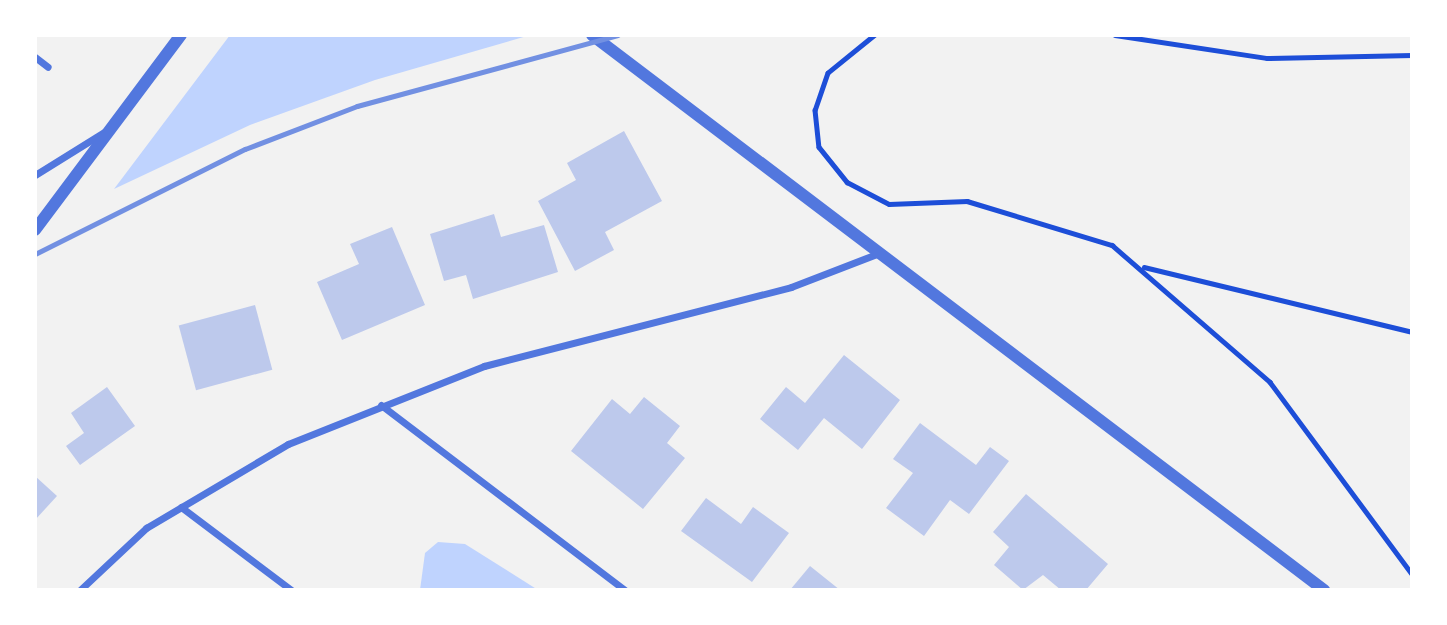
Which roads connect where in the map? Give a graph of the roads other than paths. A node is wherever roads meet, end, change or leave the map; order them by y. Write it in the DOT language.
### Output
graph roads {
  1 [pos="181,35"];
  2 [pos="592,35"];
  3 [pos="35,57"];
  4 [pos="48,67"];
  5 [pos="113,126"];
  6 [pos="35,175"];
  7 [pos="35,230"];
  8 [pos="883,252"];
  9 [pos="381,405"];
  10 [pos="181,507"];
  11 [pos="80,590"];
  12 [pos="291,590"];
  13 [pos="625,590"];
  14 [pos="1324,590"];
  1 -- 5 [label="street"];
  2 -- 8 [label="street"];
  3 -- 4 [label="street"];
  5 -- 6 [label="street"];
  5 -- 7 [label="street"];
  8 -- 9 [label="street"];
  8 -- 14 [label="street"];
  9 -- 10 [label="street"];
  9 -- 13 [label="street"];
  10 -- 11 [label="street"];
  10 -- 12 [label="street"];
}
